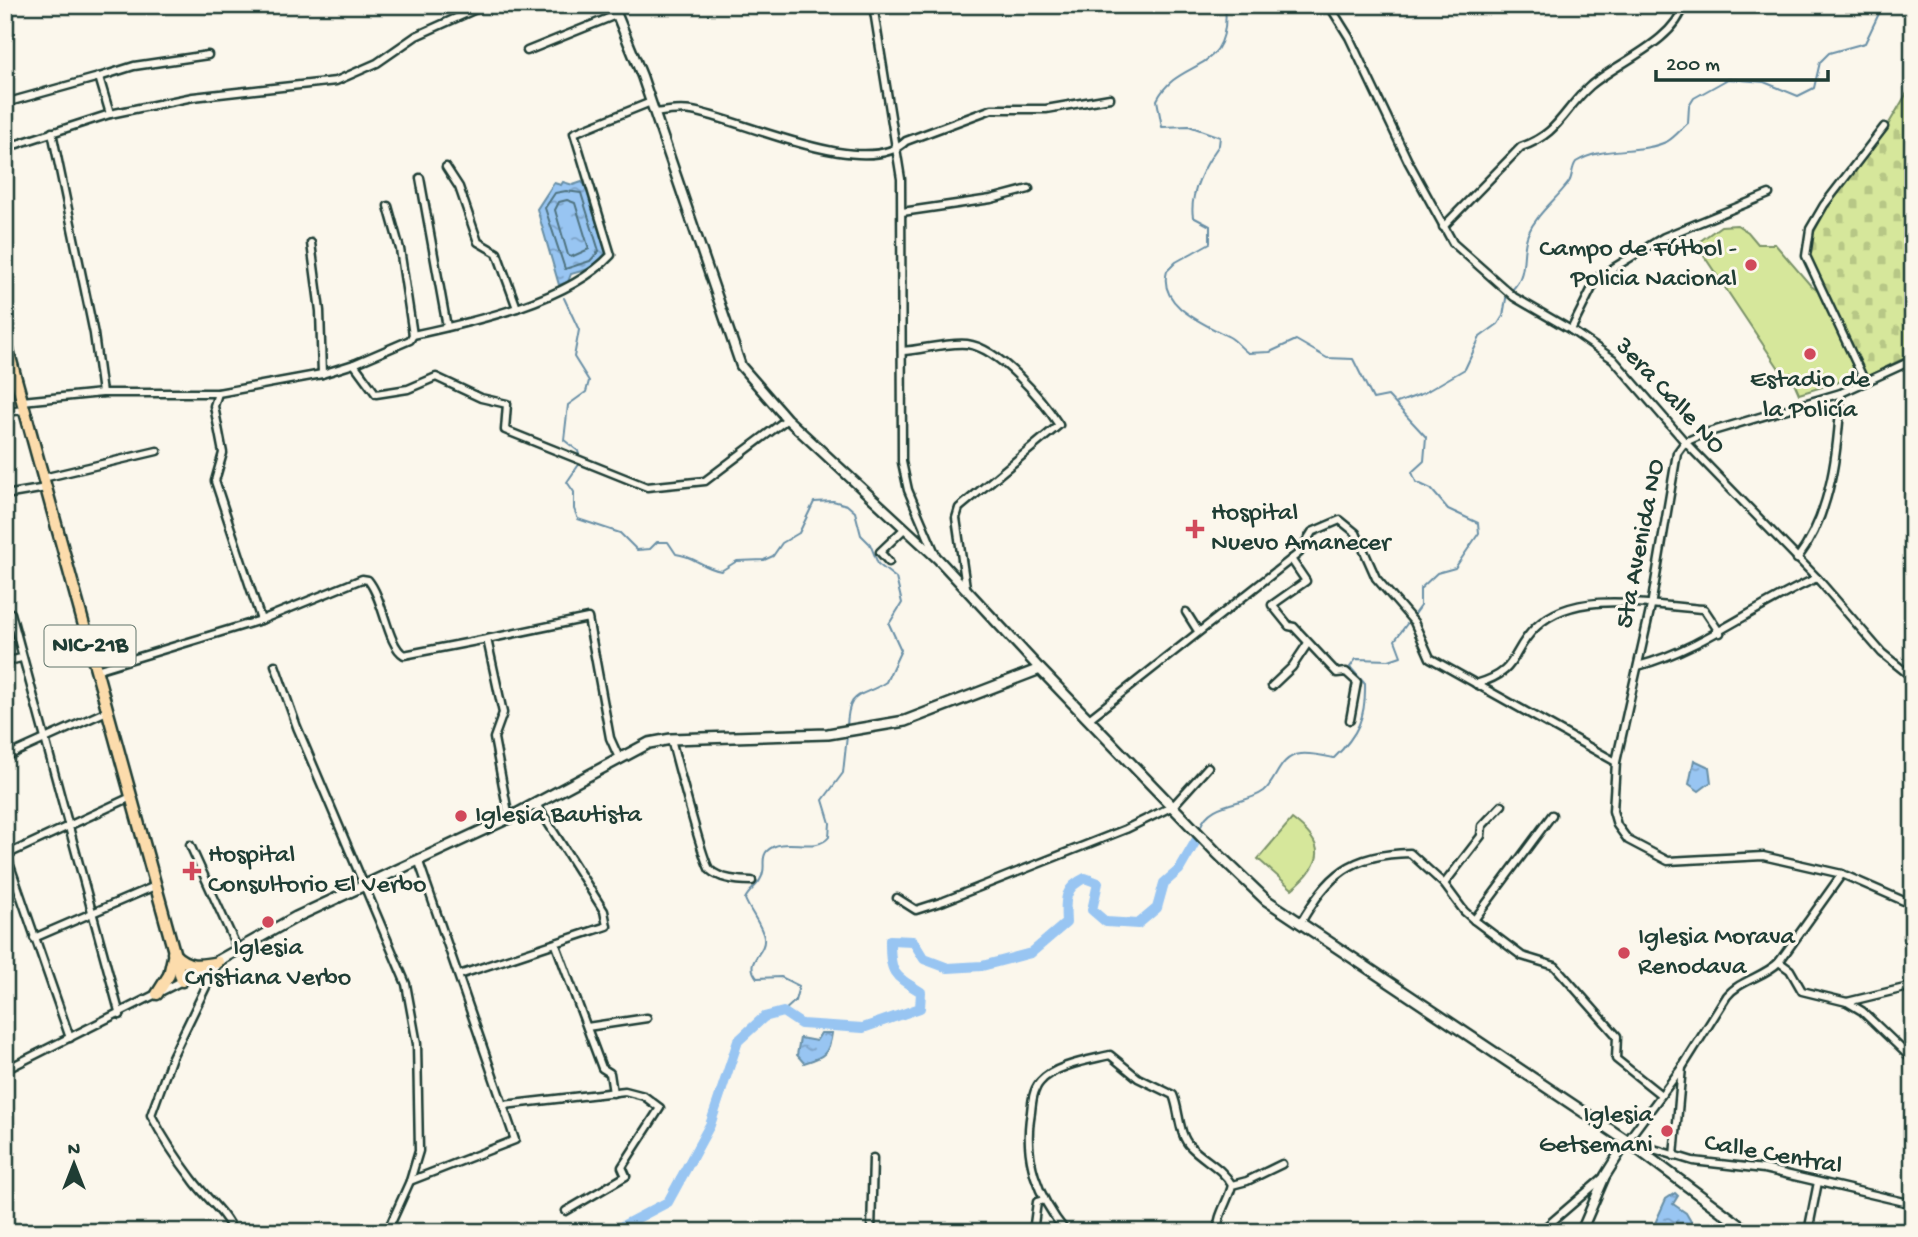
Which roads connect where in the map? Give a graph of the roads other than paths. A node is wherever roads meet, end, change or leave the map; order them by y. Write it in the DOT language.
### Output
graph roads {
  1 [pos="485,5"];
  2 [pos="613,5"];
  3 [pos="873,5"];
  4 [pos="1329,5"];
  5 [pos="1684,5"];
  6 [pos="616,15"];
  7 [pos="527,51"];
  8 [pos="208,55"];
  9 [pos="99,77"];
  10 [pos="1110,98"];
  11 [pos="651,102"];
  12 [pos="5,103"];
  13 [pos="654,113"];
  14 [pos="110,114"];
  15 [pos="1884,127"];
  16 [pos="52,132"];
  17 [pos="5,148"];
  18 [pos="896,151"];
  19 [pos="446,167"];
  20 [pos="419,178"];
  21 [pos="1028,189"];
  22 [pos="1769,194"];
  23 [pos="388,206"];
  24 [pos="902,212"];
  25 [pos="1443,226"];
  26 [pos="311,243"];
  27 [pos="517,308"];
  28 [pos="447,327"];
  29 [pos="1571,330"];
  30 [pos="413,335"];
  31 [pos="5,339"];
  32 [pos="902,351"];
  33 [pos="1913,360"];
  34 [pos="354,364"];
  35 [pos="322,374"];
  36 [pos="1865,382"];
  37 [pos="102,393"];
  38 [pos="218,393"];
  39 [pos="1841,393"];
  40 [pos="23,405"];
  41 [pos="5,412"];
  42 [pos="787,419"];
  43 [pos="1685,442"];
  44 [pos="157,451"];
  45 [pos="45,483"];
  46 [pos="5,495"];
  47 [pos="903,530"];
  48 [pos="938,559"];
  49 [pos="1291,559"];
  50 [pos="1797,559"];
  51 [pos="889,562"];
  52 [pos="1817,578"];
  53 [pos="966,587"];
  54 [pos="1651,606"];
  55 [pos="1186,612"];
  56 [pos="11,613"];
  57 [pos="261,620"];
  58 [pos="1198,631"];
  59 [pos="1720,632"];
  60 [pos="487,639"];
  61 [pos="1308,643"];
  62 [pos="21,658"];
  63 [pos="5,662"];
  64 [pos="275,665"];
  65 [pos="1638,666"];
  66 [pos="1040,669"];
  67 [pos="96,670"];
  68 [pos="1913,678"];
  69 [pos="1476,684"];
  70 [pos="1272,686"];
  71 [pos="107,711"];
  72 [pos="1090,718"];
  73 [pos="1350,720"];
  74 [pos="45,738"];
  75 [pos="671,739"];
  76 [pos="5,757"];
  77 [pos="619,758"];
  78 [pos="1616,762"];
  79 [pos="1208,767"];
  80 [pos="131,797"];
  81 [pos="1170,803"];
  82 [pos="536,804"];
  83 [pos="1502,805"];
  84 [pos="1552,815"];
  85 [pos="509,818"];
  86 [pos="67,825"];
  87 [pos="190,845"];
  88 [pos="6,853"];
  89 [pos="419,862"];
  90 [pos="1842,874"];
  91 [pos="752,881"];
  92 [pos="1444,884"];
  93 [pos="363,885"];
  94 [pos="155,886"];
  95 [pos="897,898"];
  96 [pos="1913,905"];
  97 [pos="92,914"];
  98 [pos="1474,920"];
  99 [pos="1300,924"];
  100 [pos="34,938"];
  101 [pos="556,945"];
  102 [pos="237,950"];
  103 [pos="173,953"];
  104 [pos="218,962"];
  105 [pos="1779,962"];
  106 [pos="459,975"];
  107 [pos="182,981"];
  108 [pos="1913,986"];
  109 [pos="157,994"];
  110 [pos="1847,1002"];
  111 [pos="120,1015"];
  112 [pos="646,1018"];
  113 [pos="587,1027"];
  114 [pos="71,1038"];
  115 [pos="1913,1060"];
  116 [pos="1682,1066"];
  117 [pos="5,1070"];
  118 [pos="613,1093"];
  119 [pos="1661,1095"];
  120 [pos="505,1105"];
  121 [pos="1628,1141"];
  122 [pos="1674,1156"];
  123 [pos="873,1158"];
  124 [pos="1282,1164"];
  125 [pos="1605,1176"];
  126 [pos="410,1181"];
  127 [pos="1818,1182"];
  128 [pos="1232,1185"];
  129 [pos="1044,1200"];
  130 [pos="1913,1204"];
  131 [pos="566,1211"];
  132 [pos="233,1232"];
  133 [pos="387,1232"];
  134 [pos="871,1232"];
  135 [pos="1033,1232"];
  136 [pos="1066,1232"];
  137 [pos="1218,1232"];
  138 [pos="1540,1232"];
  139 [pos="1581,1232"];
  140 [pos="1749,1232"];
  141 [pos="1808,1232"];
  1 -- 14 [label="street"];
  2 -- 6 [label="street"];
  3 -- 18 [label="street"];
  4 -- 25 [label="street, 3era Calle NO"];
  5 -- 25 [label="street"];
  6 -- 7 [label="street"];
  6 -- 11 [label="street"];
  8 -- 9 [label="street"];
  9 -- 12 [label="street"];
  9 -- 14 [label="street"];
  10 -- 18 [label="street"];
  11 -- 13 [label="street"];
  11 -- 27 [label="street"];
  13 -- 18 [label="street"];
  13 -- 42 [label="street"];
  14 -- 16 [label="street"];
  15 -- 36 [label="street"];
  16 -- 17 [label="street"];
  16 -- 37 [label="street"];
  18 -- 24 [label="street"];
  19 -- 27 [label="street"];
  20 -- 28 [label="street"];
  21 -- 24 [label="street"];
  22 -- 29 [label="street"];
  23 -- 30 [label="street"];
  24 -- 32 [label="street"];
  25 -- 29 [label="street, 3era Calle NO"];
  26 -- 35 [label="street"];
  27 -- 28 [label="street"];
  28 -- 30 [label="street"];
  29 -- 43 [label="street, 3era Calle NO"];
  30 -- 34 [label="street"];
  31 -- 40 [label="highway, NIC-21B"];
  32 -- 48 [label="street"];
  32 -- 53 [label="street"];
  33 -- 36 [label="street, 5ta Avenida NO"];
  34 -- 35 [label="street"];
  34 -- 42 [label="street"];
  35 -- 38 [label="street"];
  36 -- 39 [label="street, 5ta Avenida NO"];
  37 -- 38 [label="street"];
  37 -- 40 [label="street"];
  38 -- 57 [label="street"];
  39 -- 43 [label="street, 5ta Avenida NO"];
  39 -- 50 [label="street"];
  40 -- 41 [label="street"];
  40 -- 45 [label="highway, NIC-21B"];
  42 -- 47 [label="street"];
  43 -- 50 [label="street, 3era Calle NO"];
  43 -- 54 [label="street, 5ta Avenida NO"];
  44 -- 45 [label="street"];
  45 -- 46 [label="street"];
  45 -- 67 [label="highway, NIC-21B"];
  47 -- 48 [label="street"];
  47 -- 51 [label="street"];
  48 -- 53 [label="street"];
  49 -- 58 [label="street"];
  49 -- 61 [label="street"];
  49 -- 69 [label="street"];
  50 -- 52 [label="street, 3era Calle NO"];
  52 -- 59 [label="street"];
  52 -- 68 [label="street, 3era Calle NO"];
  53 -- 66 [label="street"];
  54 -- 59 [label="street"];
  54 -- 65 [label="street, 5ta Avenida NO"];
  54 -- 69 [label="street"];
  55 -- 58 [label="street"];
  56 -- 62 [label="street"];
  57 -- 60 [label="street"];
  57 -- 67 [label="street"];
  58 -- 72 [label="street"];
  59 -- 65 [label="street"];
  60 -- 77 [label="street"];
  60 -- 85 [label="street"];
  61 -- 70 [label="street"];
  61 -- 73 [label="street"];
  62 -- 63 [label="street"];
  62 -- 74 [label="street"];
  64 -- 93 [label="street"];
  65 -- 78 [label="street, 5ta Avenida NO"];
  66 -- 72 [label="main road"];
  66 -- 75 [label="main road"];
  67 -- 71 [label="highway, NIC-21B"];
  69 -- 78 [label="street"];
  71 -- 74 [label="street"];
  71 -- 80 [label="highway, NIC-21B"];
  72 -- 81 [label="main road"];
  74 -- 76 [label="street"];
  74 -- 86 [label="street"];
  75 -- 77 [label="main road"];
  75 -- 91 [label="street"];
  77 -- 82 [label="main road"];
  78 -- 90 [label="street, 5ta Avenida NO"];
  79 -- 81 [label="street"];
  80 -- 86 [label="street"];
  80 -- 94 [label="highway, NIC-21B"];
  81 -- 95 [label="street"];
  81 -- 99 [label="main road"];
  82 -- 85 [label="main road"];
  82 -- 101 [label="street"];
  83 -- 92 [label="street"];
  84 -- 98 [label="street"];
  85 -- 89 [label="main road"];
  86 -- 88 [label="street"];
  86 -- 97 [label="street"];
  87 -- 102 [label="street"];
  88 -- 100 [label="street"];
  89 -- 93 [label="main road"];
  89 -- 106 [label="street"];
  90 -- 96 [label="street"];
  90 -- 105 [label="street"];
  92 -- 98 [label="street"];
  92 -- 99 [label="street"];
  93 -- 102 [label="main road"];
  93 -- 126 [label="street"];
  94 -- 97 [label="street"];
  94 -- 103 [label="highway, NIC-21B"];
  97 -- 100 [label="street"];
  97 -- 111 [label="street"];
  98 -- 119 [label="street"];
  99 -- 121 [label="main road"];
  100 -- 114 [label="street"];
  101 -- 106 [label="street"];
  101 -- 113 [label="street"];
  102 -- 104 [label="main road"];
  103 -- 104 [label="highway"];
  103 -- 107 [label="highway, NIC-21B"];
  103 -- 109 [label="highway"];
  104 -- 107 [label="main road"];
  104 -- 132 [label="street"];
  105 -- 110 [label="street"];
  105 -- 116 [label="street"];
  106 -- 120 [label="street"];
  107 -- 109 [label="street"];
  108 -- 110 [label="street"];
  109 -- 111 [label="street"];
  110 -- 115 [label="street"];
  111 -- 114 [label="street"];
  112 -- 113 [label="street"];
  113 -- 118 [label="street"];
  114 -- 117 [label="street"];
  116 -- 119 [label="street"];
  116 -- 122 [label="street"];
  118 -- 120 [label="street"];
  118 -- 131 [label="street"];
  119 -- 121 [label="street"];
  120 -- 126 [label="street"];
  121 -- 122 [label="street, Calle Central"];
  121 -- 125 [label="street"];
  121 -- 140 [label="main road"];
  122 -- 127 [label="street, Calle Central"];
  123 -- 134 [label="street"];
  124 -- 128 [label="street"];
  125 -- 138 [label="street"];
  125 -- 139 [label="street"];
  126 -- 133 [label="street"];
  127 -- 130 [label="street, Calle Central"];
  127 -- 141 [label="street"];
  128 -- 129 [label="street"];
  128 -- 137 [label="street"];
  129 -- 135 [label="street"];
  129 -- 136 [label="street"];
}
